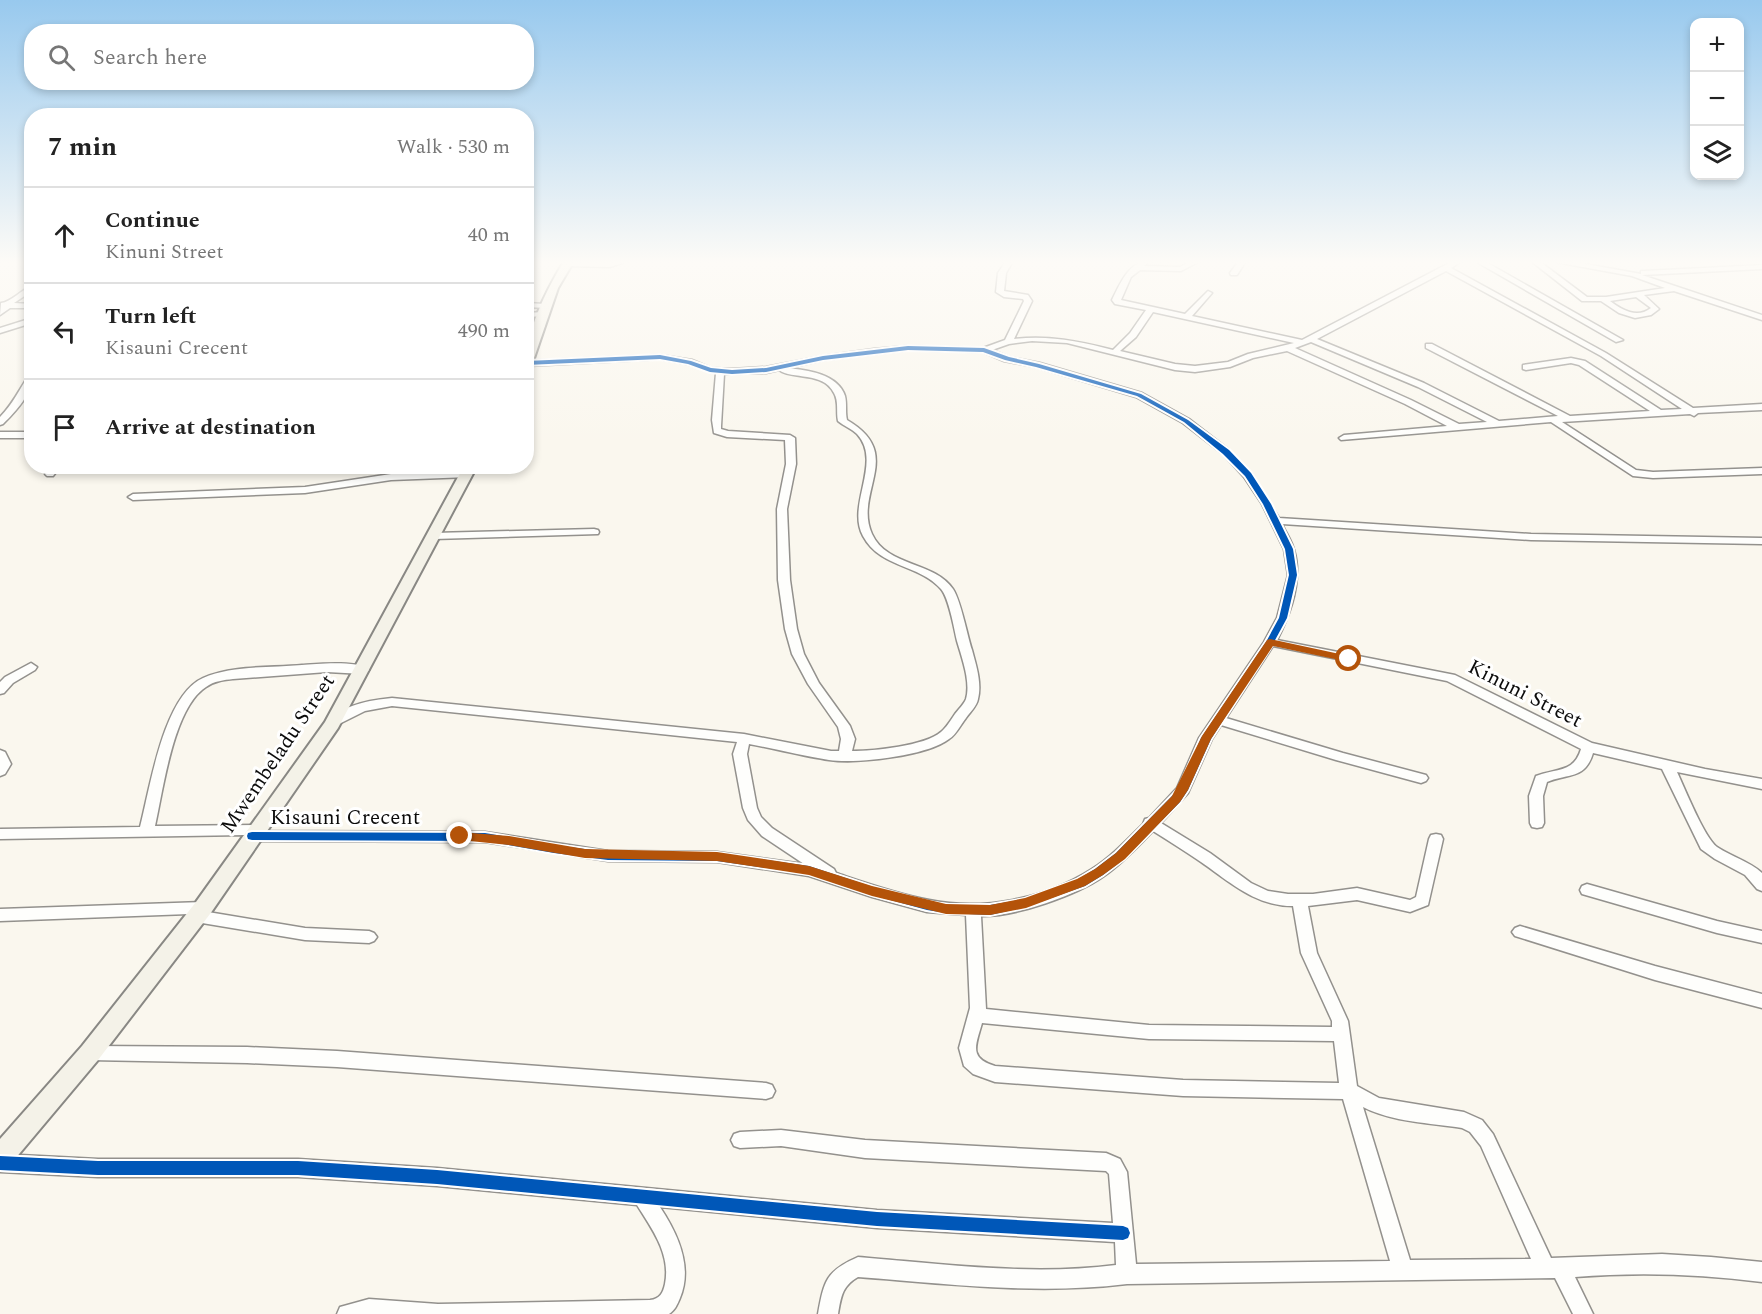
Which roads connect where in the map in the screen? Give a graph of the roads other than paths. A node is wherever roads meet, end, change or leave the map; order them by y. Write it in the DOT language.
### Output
graph roads {
  1 [pos="541,322"];
  2 [pos="1017,322"];
  3 [pos="1142,322"];
  4 [pos="1208,322"];
  5 [pos="1343,322"];
  6 [pos="1546,322"];
  7 [pos="1587,322"];
  8 [pos="24,323"];
  9 [pos="0,331"];
  10 [pos="1311,339"];
  11 [pos="1619,340"];
  12 [pos="1008,342"];
  13 [pos="1301,342"];
  14 [pos="534,343"];
  15 [pos="1429,346"];
  16 [pos="1288,348"];
  17 [pos="984,350"];
  18 [pos="1115,352"];
  19 [pos="534,363"];
  20 [pos="1526,367"];
  21 [pos="770,369"];
  22 [pos="720,372"];
  23 [pos="24,388"];
  24 [pos="19,401"];
  25 [pos="24,401"];
  26 [pos="1762,407"];
  27 [pos="0,410"];
  28 [pos="12,411"];
  29 [pos="1694,412"];
  30 [pos="1661,414"];
  31 [pos="1569,419"];
  32 [pos="1554,420"];
  33 [pos="0,422"];
  34 [pos="1498,424"];
  35 [pos="1457,427"];
  36 [pos="0,435"];
  37 [pos="24,435"];
  38 [pos="1344,438"];
  39 [pos="1762,471"];
  40 [pos="430,474"];
  41 [pos="467,474"];
  42 [pos="133,497"];
  43 [pos="1275,521"];
  44 [pos="594,532"];
  45 [pos="434,536"];
  46 [pos="1762,541"];
  47 [pos="1270,642"];
  48 [pos="31,667"];
  49 [pos="363,670"];
  50 [pos="0,690"];
  51 [pos="1219,720"];
  52 [pos="332,724"];
  53 [pos="744,738"];
  54 [pos="1588,747"];
  55 [pos="0,755"];
  56 [pos="845,756"];
  57 [pos="1667,766"];
  58 [pos="0,771"];
  59 [pos="1421,778"];
  60 [pos="1762,784"];
  61 [pos="1538,823"];
  62 [pos="1150,824"];
  63 [pos="146,832"];
  64 [pos="254,833"];
  65 [pos="0,834"];
  66 [pos="1436,839"];
  67 [pos="840,880"];
  68 [pos="1762,885"];
  69 [pos="1587,890"];
  70 [pos="1299,900"];
  71 [pos="973,910"];
  72 [pos="199,912"];
  73 [pos="0,915"];
  74 [pos="1520,932"];
  75 [pos="1762,937"];
  76 [pos="369,938"];
  77 [pos="1762,1001"];
  78 [pos="976,1015"];
  79 [pos="1343,1034"];
  80 [pos="90,1053"];
  81 [pos="766,1090"];
  82 [pos="1349,1091"];
  83 [pos="740,1140"];
  84 [pos="0,1161"];
  85 [pos="644,1198"];
  86 [pos="1123,1233"];
  87 [pos="1553,1268"];
  88 [pos="1403,1271"];
  89 [pos="1762,1272"];
  90 [pos="1127,1274"];
  91 [pos="347,1314"];
  92 [pos="828,1314"];
  93 [pos="1583,1314"];
  1 -- 14 [label="street"];
  2 -- 12 [label="street"];
  3 -- 18 [label="street"];
  4 -- 13 [label="street"];
  5 -- 10 [label="street"];
  6 -- 29 [label="street"];
  7 -- 11 [label="street"];
  8 -- 9 [label="street"];
  10 -- 13 [label="street"];
  10 -- 34 [label="street"];
  12 -- 17 [label="street"];
  12 -- 18 [label="street"];
  13 -- 16 [label="street"];
  15 -- 31 [label="street"];
  16 -- 18 [label="street"];
  16 -- 35 [label="street"];
  17 -- 21 [label="street, Kisauni Crecent"];
  17 -- 43 [label="street, Kisauni Crecent"];
  19 -- 22 [label="street, Kisauni Crecent"];
  20 -- 30 [label="street"];
  21 -- 22 [label="street, Kisauni Crecent"];
  21 -- 56 [label="street"];
  22 -- 56 [label="street"];
  23 -- 24 [label="street"];
  24 -- 25 [label="street"];
  24 -- 28 [label="street"];
  26 -- 29 [label="street"];
  27 -- 28 [label="street"];
  28 -- 33 [label="street"];
  29 -- 30 [label="street"];
  30 -- 31 [label="street"];
  31 -- 32 [label="street"];
  32 -- 34 [label="street"];
  32 -- 39 [label="street"];
  34 -- 35 [label="street"];
  35 -- 38 [label="street"];
  36 -- 37 [label="street"];
  40 -- 42 [label="street"];
  41 -- 45 [label="street, Mwembeladu Street"];
  43 -- 46 [label="street"];
  43 -- 47 [label="street, Kisauni Crecent"];
  44 -- 45 [label="street"];
  45 -- 49 [label="street, Mwembeladu Street"];
  47 -- 51 [label="street, Kisauni Crecent"];
  47 -- 54 [label="street, Kinuni Street"];
  48 -- 50 [label="street"];
  49 -- 52 [label="street, Mwembeladu Street"];
  49 -- 63 [label="street"];
  51 -- 59 [label="street"];
  51 -- 62 [label="street, Kisauni Crecent"];
  52 -- 53 [label="street"];
  52 -- 64 [label="street, Mwembeladu Street"];
  53 -- 56 [label="street"];
  53 -- 67 [label="street"];
  54 -- 57 [label="street, Kinuni Street"];
  54 -- 61 [label="street"];
  55 -- 58 [label="street"];
  57 -- 60 [label="street, Kinuni Street"];
  57 -- 68 [label="street"];
  62 -- 70 [label="street"];
  62 -- 71 [label="street, Kisauni Crecent"];
  63 -- 64 [label="street, Kisauni Crecent"];
  63 -- 65 [label="street, Kisauni Crecent"];
  64 -- 67 [label="street, Kisauni Crecent"];
  64 -- 72 [label="street, Mwembeladu Street"];
  66 -- 70 [label="street"];
  67 -- 71 [label="street, Kisauni Crecent"];
  69 -- 75 [label="street"];
  70 -- 79 [label="street"];
  71 -- 78 [label="street"];
  72 -- 73 [label="street"];
  72 -- 76 [label="street"];
  72 -- 80 [label="street, Mwembeladu Street"];
  74 -- 77 [label="street"];
  78 -- 79 [label="street"];
  78 -- 82 [label="street"];
  79 -- 82 [label="street"];
  80 -- 81 [label="street"];
  80 -- 84 [label="street, Mwembeladu Street"];
  82 -- 87 [label="street"];
  82 -- 88 [label="street"];
  83 -- 86 [label="street"];
  84 -- 85 [label="street"];
  85 -- 86 [label="street"];
  85 -- 91 [label="street"];
  86 -- 90 [label="street"];
  87 -- 88 [label="street"];
  87 -- 89 [label="street"];
  87 -- 93 [label="street"];
  88 -- 90 [label="street"];
  90 -- 92 [label="street"];
}
